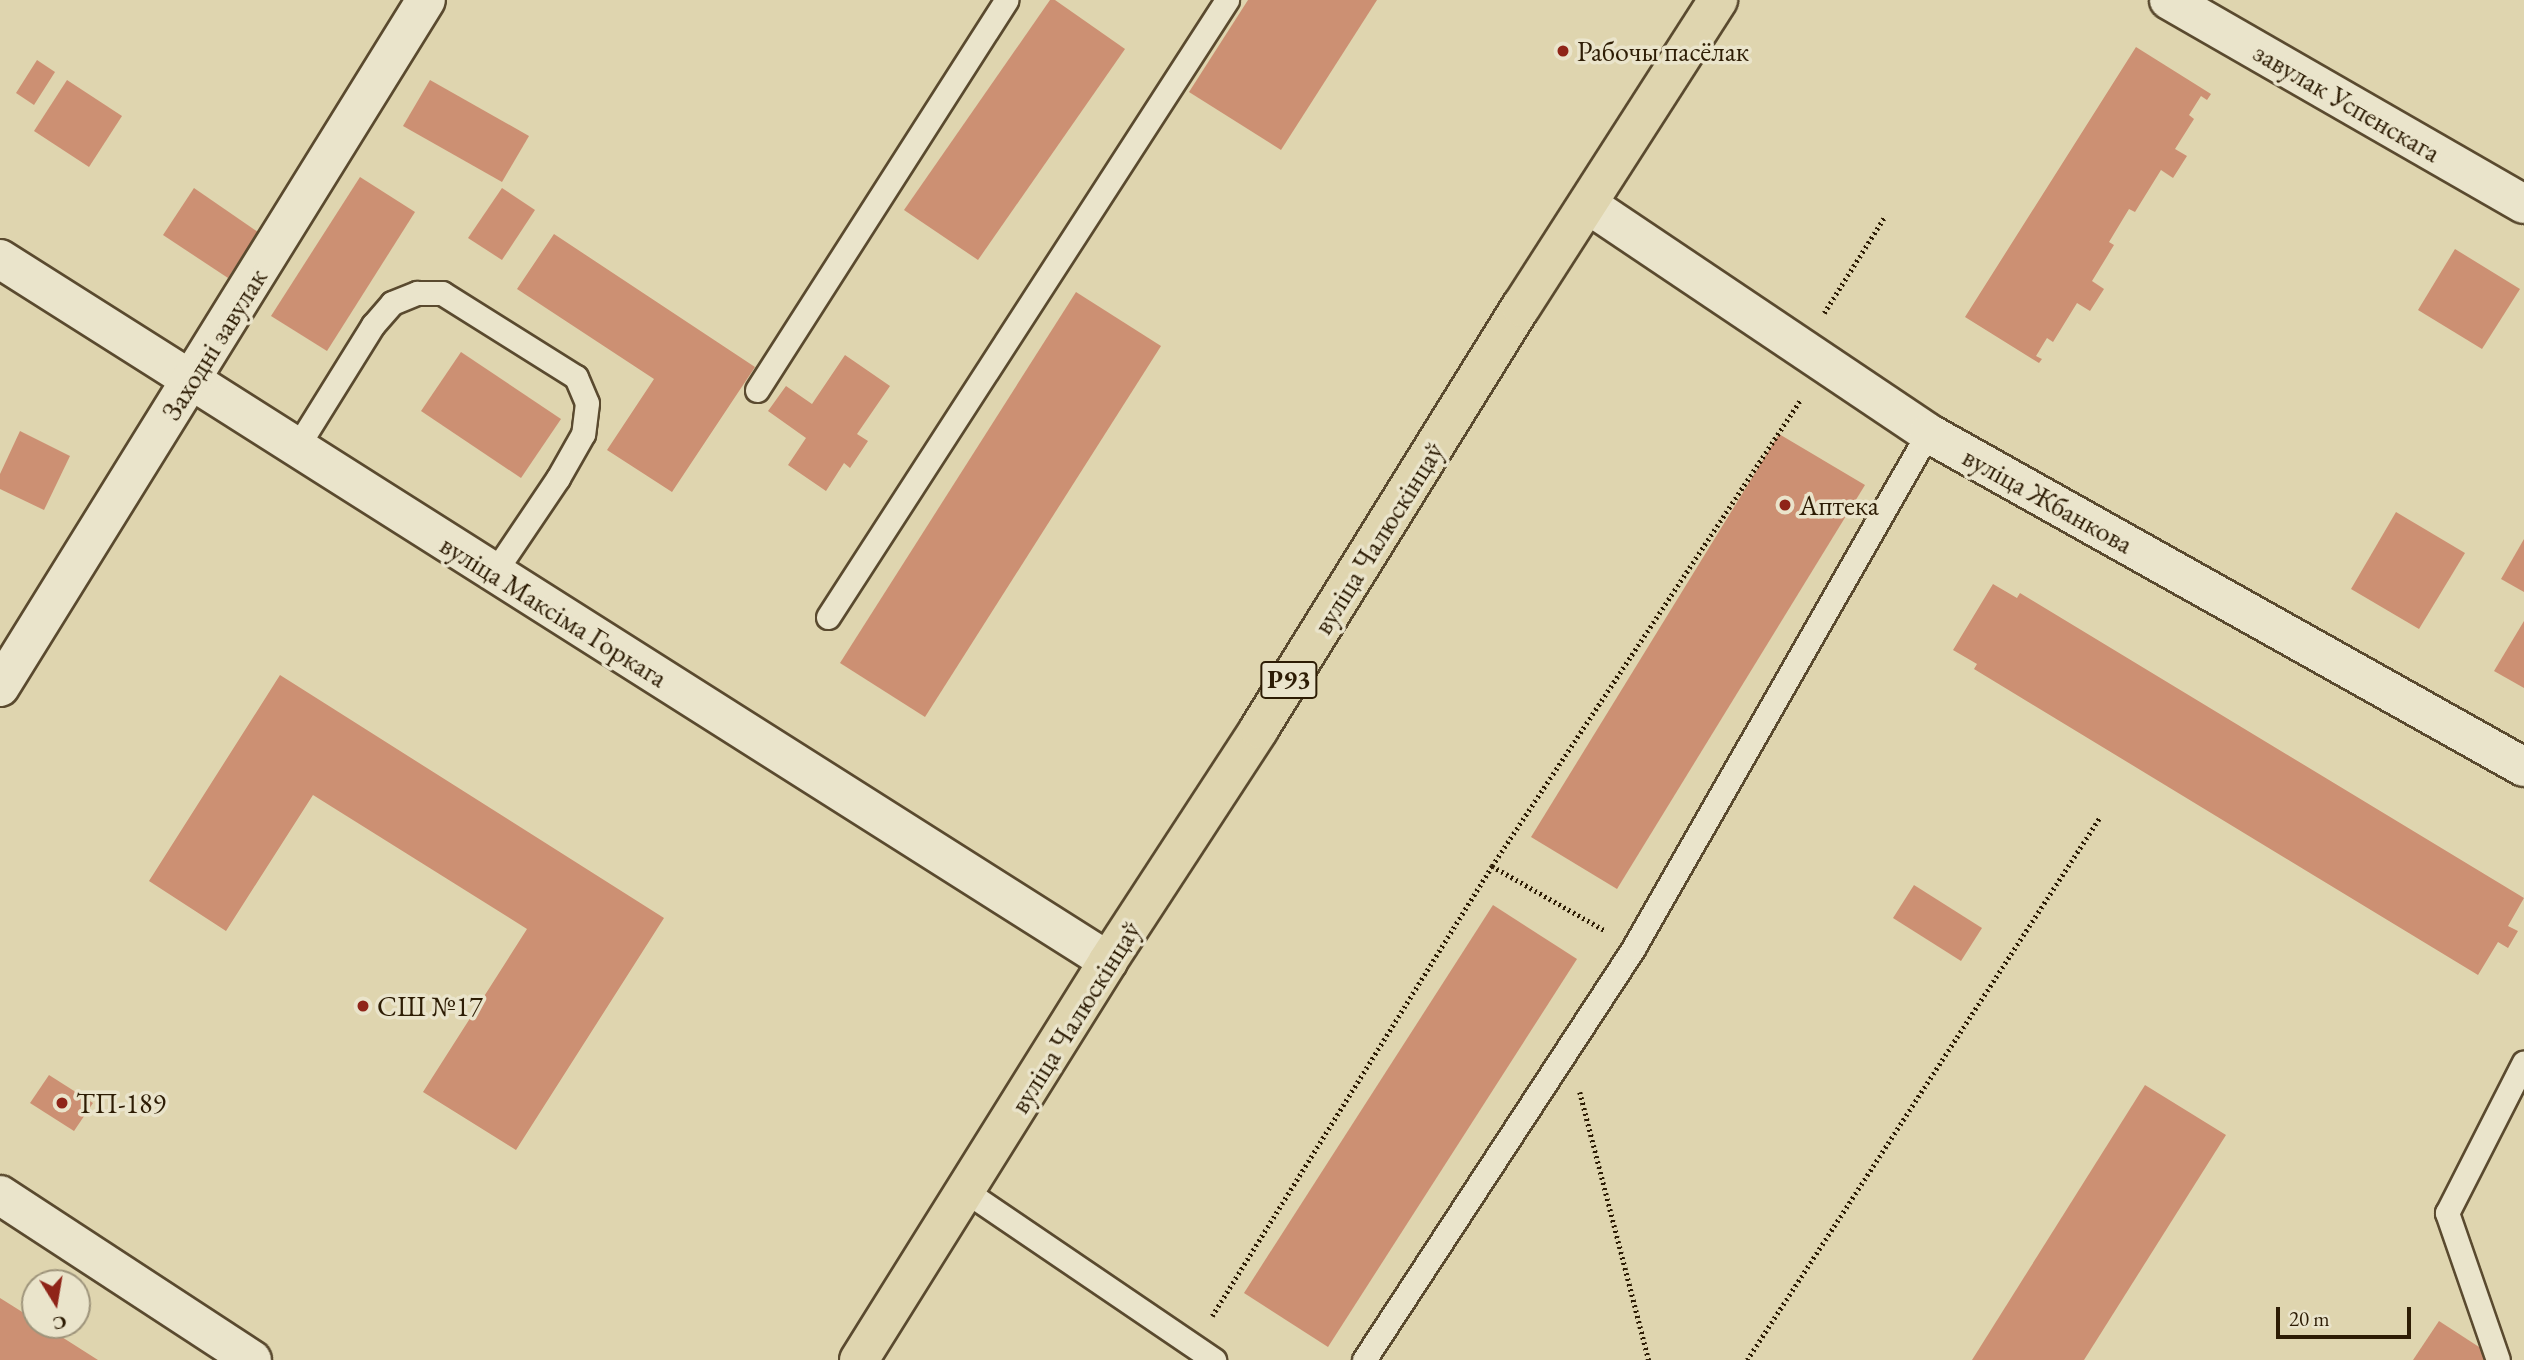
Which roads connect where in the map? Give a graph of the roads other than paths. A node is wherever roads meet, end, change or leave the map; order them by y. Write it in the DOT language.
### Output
graph roads {
  1 [pos="426,0"];
  2 [pos="1006,0"];
  3 [pos="1227,0"];
  4 [pos="1718,0"];
  5 [pos="2169,0"];
  6 [pos="2524,204"];
  7 [pos="1589,205"];
  8 [pos="0,259"];
  9 [pos="192,380"];
  10 [pos="757,390"];
  11 [pos="1928,433"];
  12 [pos="297,447"];
  13 [pos="494,573"];
  14 [pos="828,617"];
  15 [pos="0,687"];
  16 [pos="2524,767"];
  17 [pos="1108,961"];
  18 [pos="2524,1062"];
  19 [pos="967,1192"];
  20 [pos="0,1195"];
  21 [pos="252,1360"];
  22 [pos="859,1360"];
  23 [pos="1214,1360"];
  24 [pos="1364,1360"];
  25 [pos="2498,1360"];
  1 -- 9 [label="street, Заходні завулак"];
  2 -- 10 [label="lane"];
  3 -- 14 [label="lane"];
  4 -- 7 [label="main road, вуліца Чалюскінцаў / Р93"];
  5 -- 6 [label="street, завулак Успенскага"];
  7 -- 11 [label="street, вуліца Жбанкова"];
  7 -- 17 [label="main road, вуліца Чалюскінцаў / Р93"];
  8 -- 9 [label="street, вуліца Максіма Горкага"];
  9 -- 12 [label="street, вуліца Максіма Горкага"];
  9 -- 15 [label="street, Заходні завулак"];
  11 -- 16 [label="street, вуліца Жбанкова"];
  11 -- 24 [label="lane"];
  12 -- 13 [label="street, вуліца Максіма Горкага"];
  12 -- 13 [label="lane"];
  13 -- 17 [label="street, вуліца Максіма Горкага"];
  17 -- 19 [label="main road, вуліца Чалюскінцаў / Р93"];
  18 -- 25 [label="lane"];
  19 -- 22 [label="main road, вуліца Чалюскінцаў / Р93"];
  19 -- 23 [label="lane"];
  20 -- 21 [label="street"];
}
